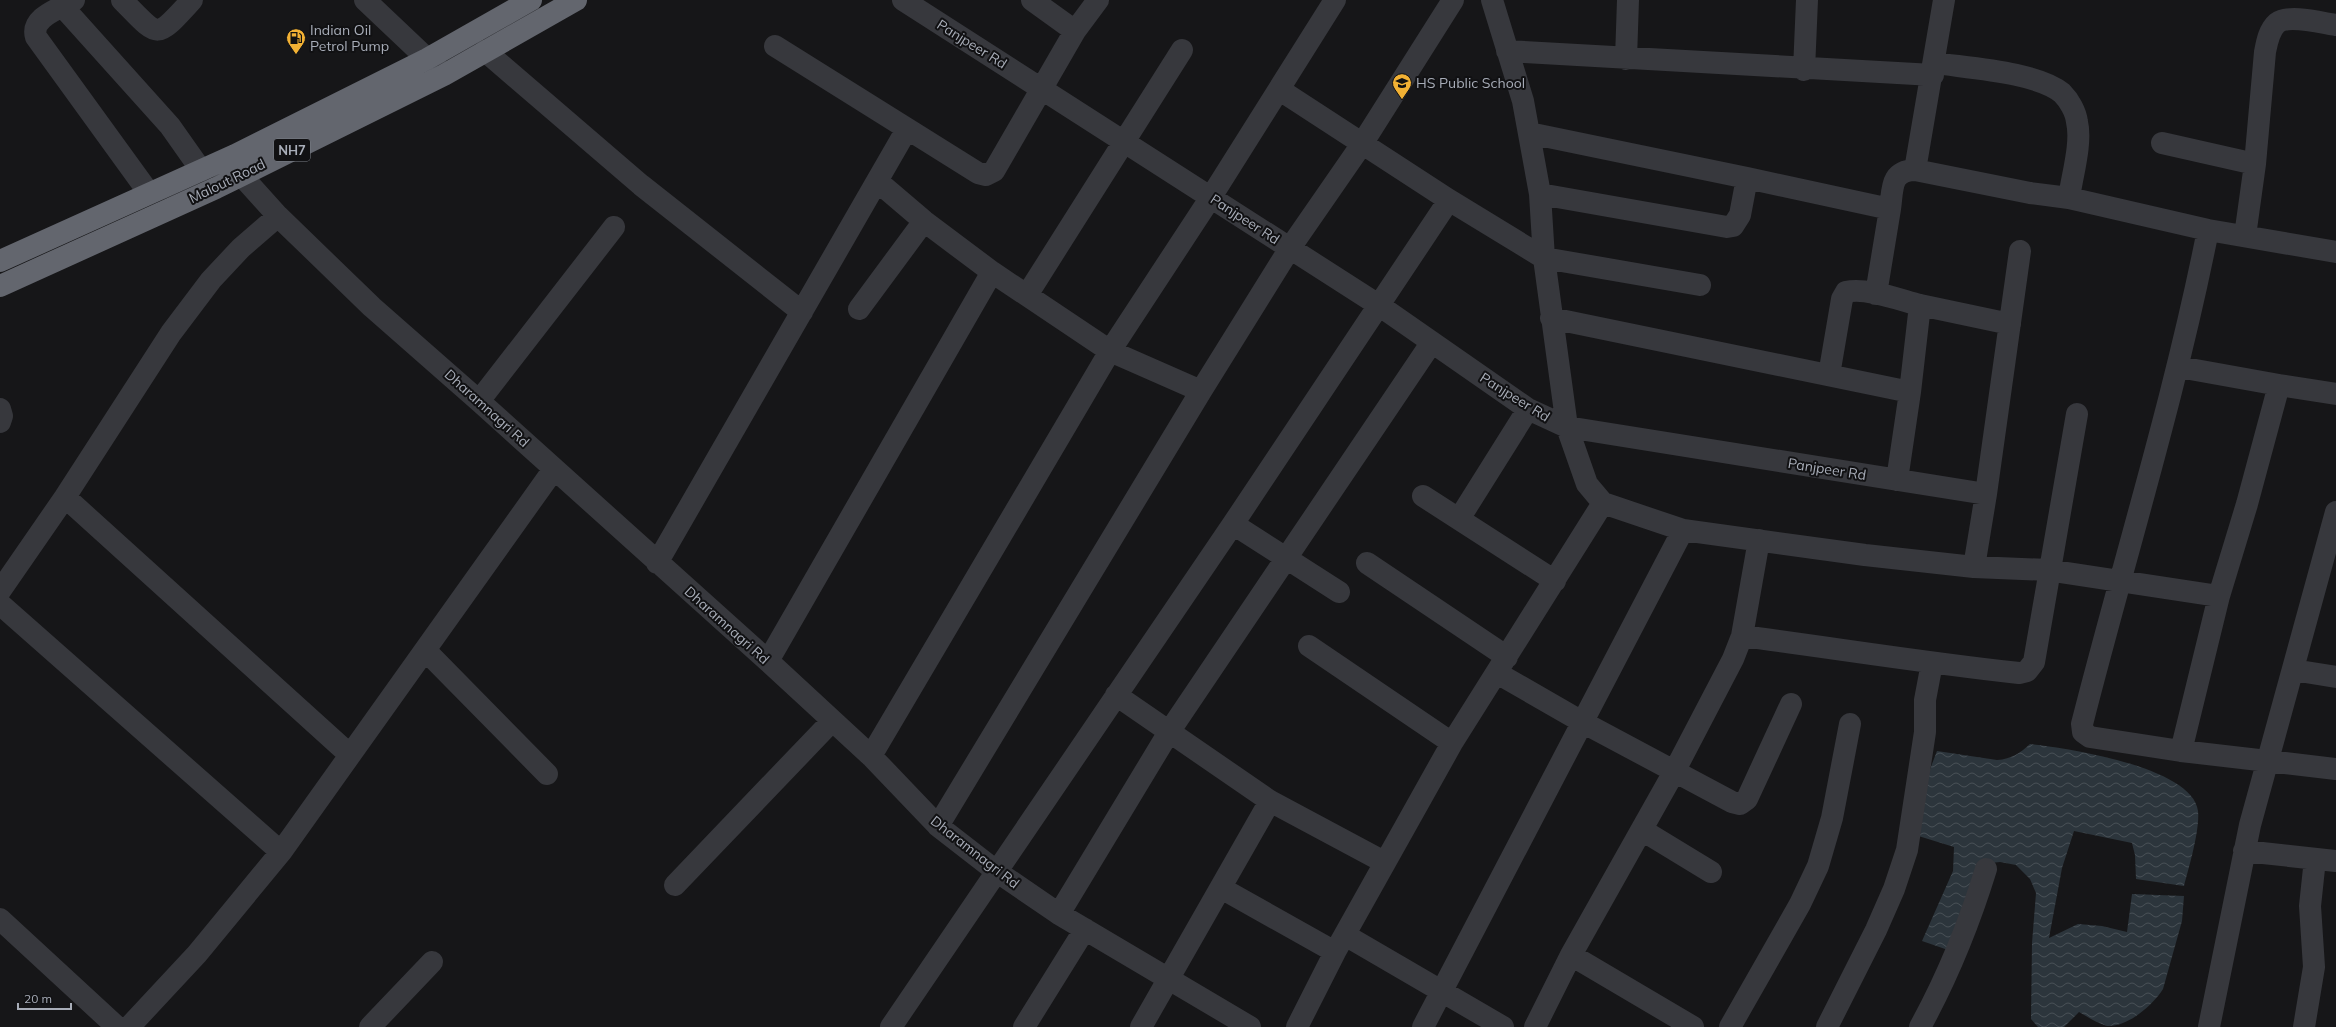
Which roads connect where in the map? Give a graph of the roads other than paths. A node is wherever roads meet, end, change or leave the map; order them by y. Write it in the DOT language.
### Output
graph roads {
  1 [pos="122,0"];
  2 [pos="192,0"];
  3 [pos="365,0"];
  4 [pos="531,0"];
  5 [pos="576,0"];
  6 [pos="903,0"];
  7 [pos="1032,0"];
  8 [pos="1098,0"];
  9 [pos="1335,0"];
  10 [pos="1453,0"];
  11 [pos="1492,0"];
  12 [pos="1628,0"];
  13 [pos="1807,0"];
  14 [pos="1944,0"];
  15 [pos="69,4"];
  16 [pos="2336,25"];
  17 [pos="1074,31"];
  18 [pos="775,46"];
  19 [pos="1182,50"];
  20 [pos="1507,51"];
  21 [pos="485,52"];
  22 [pos="427,59"];
  23 [pos="1626,59"];
  24 [pos="1934,69"];
  25 [pos="1804,70"];
  26 [pos="444,75"];
  27 [pos="1041,88"];
  28 [pos="1280,90"];
  29 [pos="907,129"];
  30 [pos="1529,133"];
  31 [pos="1126,141"];
  32 [pos="2162,143"];
  33 [pos="1362,144"];
  34 [pos="2255,164"];
  35 [pos="201,170"];
  36 [pos="1916,170"];
  37 [pos="241,175"];
  38 [pos="1746,178"];
  39 [pos="877,181"];
  40 [pos="150,193"];
  41 [pos="1540,194"];
  42 [pos="1211,197"];
  43 [pos="2069,198"];
  44 [pos="1449,200"];
  45 [pos="1890,209"];
  46 [pos="278,216"];
  47 [pos="924,221"];
  48 [pos="614,227"];
  49 [pos="2208,230"];
  50 [pos="2245,236"];
  51 [pos="1290,248"];
  52 [pos="2020,251"];
  53 [pos="2336,252"];
  54 [pos="1544,258"];
  55 [pos="0,261"];
  56 [pos="992,272"];
  57 [pos="1700,285"];
  58 [pos="0,286"];
  59 [pos="1876,294"];
  60 [pos="1027,295"];
  61 [pos="1920,304"];
  62 [pos="1380,306"];
  63 [pos="859,309"];
  64 [pos="802,312"];
  65 [pos="1551,318"];
  66 [pos="2010,324"];
  67 [pos="1432,342"];
  68 [pos="1110,351"];
  69 [pos="2179,367"];
  70 [pos="1828,375"];
  71 [pos="2279,385"];
  72 [pos="1201,391"];
  73 [pos="1910,392"];
  74 [pos="2336,394"];
  75 [pos="479,401"];
  76 [pos="0,409"];
  77 [pos="1528,409"];
  78 [pos="2077,414"];
  79 [pos="0,422"];
  80 [pos="1567,427"];
  81 [pos="554,469"];
  82 [pos="1897,480"];
  83 [pos="1986,494"];
  84 [pos="1423,496"];
  85 [pos="65,497"];
  86 [pos="1603,503"];
  87 [pos="2336,512"];
  88 [pos="1460,519"];
  89 [pos="1233,524"];
  90 [pos="1683,530"];
  91 [pos="1759,540"];
  92 [pos="1287,558"];
  93 [pos="657,563"];
  94 [pos="1367,563"];
  95 [pos="1974,567"];
  96 [pos="2048,570"];
  97 [pos="1555,580"];
  98 [pos="2119,581"];
  99 [pos="0,591"];
  100 [pos="1339,592"];
  101 [pos="2219,596"];
  102 [pos="0,604"];
  103 [pos="1742,636"];
  104 [pos="1309,646"];
  105 [pos="426,651"];
  106 [pos="768,661"];
  107 [pos="1932,663"];
  108 [pos="1502,665"];
  109 [pos="2293,670"];
  110 [pos="2336,677"];
  111 [pos="1116,695"];
  112 [pos="1791,704"];
  113 [pos="832,721"];
  114 [pos="1584,723"];
  115 [pos="1850,724"];
  116 [pos="1169,732"];
  117 [pos="1452,743"];
  118 [pos="2181,751"];
  119 [pos="350,755"];
  120 [pos="871,756"];
  121 [pos="2267,762"];
  122 [pos="2336,769"];
  123 [pos="1674,772"];
  124 [pos="547,774"];
  125 [pos="1270,801"];
  126 [pos="938,826"];
  127 [pos="1642,830"];
  128 [pos="2244,851"];
  129 [pos="281,852"];
  130 [pos="2326,860"];
  131 [pos="1384,862"];
  132 [pos="1986,869"];
  133 [pos="996,871"];
  134 [pos="1711,872"];
  135 [pos="675,885"];
  136 [pos="1221,888"];
  137 [pos="1059,914"];
  138 [pos="0,919"];
  139 [pos="1085,929"];
  140 [pos="1340,943"];
  141 [pos="1571,955"];
  142 [pos="432,962"];
  143 [pos="1167,979"];
  144 [pos="1441,991"];
  145 [pos="1228,1022"];
  146 [pos="117,1027"];
  147 [pos="129,1027"];
  148 [pos="370,1027"];
  149 [pos="891,1027"];
  150 [pos="1024,1027"];
  151 [pos="1141,1027"];
  152 [pos="1250,1027"];
  153 [pos="1297,1027"];
  154 [pos="1424,1027"];
  155 [pos="1503,1027"];
  156 [pos="1535,1027"];
  157 [pos="1693,1027"];
  158 [pos="1730,1027"];
  159 [pos="1827,1027"];
  160 [pos="1920,1027"];
  161 [pos="2209,1027"];
  162 [pos="2304,1027"];
  1 -- 2 [label="street"];
  3 -- 22 [label="street"];
  4 -- 22 [label="highway, Malout Road / NH7"];
  5 -- 21 [label="highway, Malout Road / NH7"];
  6 -- 27 [label="street, Panjpeer Rd"];
  7 -- 17 [label="street"];
  8 -- 17 [label="street"];
  9 -- 28 [label="street"];
  10 -- 33 [label="street"];
  11 -- 20 [label="street"];
  12 -- 23 [label="street"];
  13 -- 25 [label="street"];
  14 -- 24 [label="street"];
  15 -- 35 [label="street"];
  15 -- 40 [label="street"];
  16 -- 34 [label="street"];
  17 -- 27 [label="street"];
  18 -- 29 [label="street"];
  19 -- 31 [label="street"];
  20 -- 23 [label="street"];
  20 -- 30 [label="street"];
  21 -- 26 [label="highway, Malout Road / NH7"];
  21 -- 64 [label="street"];
  22 -- 26 [label="street"];
  22 -- 35 [label="highway, Malout Road / NH7"];
  23 -- 25 [label="street"];
  24 -- 25 [label="street"];
  24 -- 36 [label="street"];
  24 -- 43 [label="street"];
  26 -- 37 [label="highway, Malout Road / NH7"];
  27 -- 29 [label="street"];
  27 -- 31 [label="street, Panjpeer Rd"];
  28 -- 33 [label="street"];
  28 -- 42 [label="street"];
  29 -- 39 [label="street"];
  30 -- 38 [label="street"];
  30 -- 41 [label="street"];
  31 -- 42 [label="street, Panjpeer Rd"];
  31 -- 60 [label="street"];
  32 -- 34 [label="street"];
  33 -- 44 [label="street"];
  33 -- 51 [label="street"];
  34 -- 50 [label="street"];
  35 -- 40 [label="highway, Malout Road / NH7"];
  36 -- 43 [label="street"];
  36 -- 45 [label="street"];
  37 -- 46 [label="street, Dharamnagri Rd"];
  37 -- 58 [label="highway, Malout Road / NH7"];
  38 -- 41 [label="street"];
  38 -- 45 [label="street"];
  39 -- 47 [label="street"];
  39 -- 64 [label="street"];
  40 -- 55 [label="highway, Malout Road / NH7"];
  41 -- 54 [label="street"];
  42 -- 51 [label="street, Panjpeer Rd"];
  42 -- 68 [label="street"];
  43 -- 49 [label="street"];
  44 -- 54 [label="street"];
  44 -- 62 [label="street"];
  45 -- 59 [label="street"];
  46 -- 75 [label="street, Dharamnagri Rd"];
  46 -- 85 [label="street"];
  47 -- 56 [label="street"];
  47 -- 63 [label="street"];
  48 -- 75 [label="street"];
  49 -- 50 [label="street"];
  49 -- 69 [label="street"];
  50 -- 53 [label="street"];
  51 -- 62 [label="street, Panjpeer Rd"];
  51 -- 72 [label="street"];
  52 -- 66 [label="street"];
  54 -- 57 [label="street"];
  54 -- 65 [label="street"];
  56 -- 60 [label="street"];
  56 -- 106 [label="street"];
  59 -- 61 [label="street"];
  59 -- 70 [label="street"];
  60 -- 68 [label="street"];
  61 -- 66 [label="street"];
  61 -- 73 [label="street"];
  62 -- 67 [label="street, Panjpeer Rd"];
  62 -- 89 [label="street"];
  64 -- 93 [label="street"];
  65 -- 70 [label="street"];
  65 -- 80 [label="street"];
  66 -- 83 [label="street"];
  67 -- 77 [label="street, Panjpeer Rd"];
  67 -- 92 [label="street"];
  68 -- 72 [label="street"];
  68 -- 120 [label="street"];
  69 -- 71 [label="street"];
  69 -- 98 [label="street"];
  70 -- 73 [label="street"];
  71 -- 74 [label="street"];
  71 -- 101 [label="street"];
  72 -- 126 [label="street"];
  73 -- 82 [label="street"];
  75 -- 81 [label="street, Dharamnagri Rd"];
  76 -- 79 [label="street"];
  77 -- 80 [label="street, Panjpeer Rd"];
  77 -- 88 [label="street"];
  78 -- 96 [label="street"];
  80 -- 82 [label="street, Panjpeer Rd"];
  80 -- 86 [label="street"];
  81 -- 93 [label="street, Dharamnagri Rd"];
  81 -- 105 [label="street"];
  82 -- 83 [label="street, Panjpeer Rd"];
  83 -- 95 [label="street"];
  84 -- 88 [label="street"];
  85 -- 99 [label="street"];
  85 -- 119 [label="street"];
  86 -- 90 [label="street"];
  86 -- 97 [label="street"];
  87 -- 109 [label="street"];
  88 -- 97 [label="street"];
  89 -- 92 [label="street"];
  89 -- 111 [label="street"];
  90 -- 91 [label="street"];
  90 -- 114 [label="street"];
  91 -- 95 [label="street"];
  91 -- 103 [label="street"];
  92 -- 100 [label="street"];
  92 -- 116 [label="street"];
  93 -- 106 [label="street, Dharamnagri Rd"];
  94 -- 108 [label="street"];
  95 -- 96 [label="street"];
  96 -- 98 [label="street"];
  96 -- 107 [label="street"];
  97 -- 108 [label="street"];
  98 -- 101 [label="street"];
  98 -- 118 [label="street"];
  101 -- 118 [label="street"];
  102 -- 129 [label="street"];
  103 -- 107 [label="street"];
  103 -- 123 [label="street"];
  104 -- 117 [label="street"];
  105 -- 119 [label="street"];
  105 -- 124 [label="street"];
  106 -- 113 [label="street, Dharamnagri Rd"];
  107 -- 159 [label="street"];
  108 -- 114 [label="street"];
  108 -- 117 [label="street"];
  109 -- 110 [label="street"];
  109 -- 121 [label="street"];
  111 -- 116 [label="street"];
  111 -- 133 [label="street"];
  112 -- 123 [label="street"];
  113 -- 120 [label="street, Dharamnagri Rd"];
  113 -- 135 [label="street"];
  114 -- 123 [label="street"];
  114 -- 144 [label="street"];
  115 -- 158 [label="street"];
  116 -- 125 [label="street"];
  116 -- 137 [label="street"];
  117 -- 131 [label="street"];
  118 -- 121 [label="street"];
  119 -- 129 [label="street"];
  120 -- 126 [label="street, Dharamnagri Rd"];
  121 -- 122 [label="street"];
  121 -- 128 [label="street"];
  123 -- 127 [label="street"];
  125 -- 131 [label="street"];
  125 -- 136 [label="street"];
  126 -- 133 [label="street, Dharamnagri Rd"];
  127 -- 134 [label="street"];
  127 -- 141 [label="street"];
  128 -- 130 [label="street"];
  128 -- 161 [label="street"];
  129 -- 147 [label="street"];
  130 -- 162 [label="street"];
  131 -- 140 [label="street"];
  132 -- 160 [label="street"];
  133 -- 137 [label="street, Dharamnagri Rd"];
  133 -- 149 [label="street"];
  136 -- 140 [label="street"];
  136 -- 143 [label="street"];
  137 -- 139 [label="street, Dharamnagri Rd"];
  138 -- 146 [label="street"];
  139 -- 143 [label="street, Dharamnagri Rd"];
  139 -- 150 [label="street"];
  140 -- 144 [label="street"];
  140 -- 153 [label="street"];
  141 -- 156 [label="street"];
  141 -- 157 [label="street"];
  142 -- 148 [label="street"];
  143 -- 145 [label="street, Dharamnagri Rd"];
  143 -- 151 [label="street"];
  144 -- 154 [label="street"];
  144 -- 155 [label="street"];
  145 -- 152 [label="street, Dharamnagri Rd"];
}
